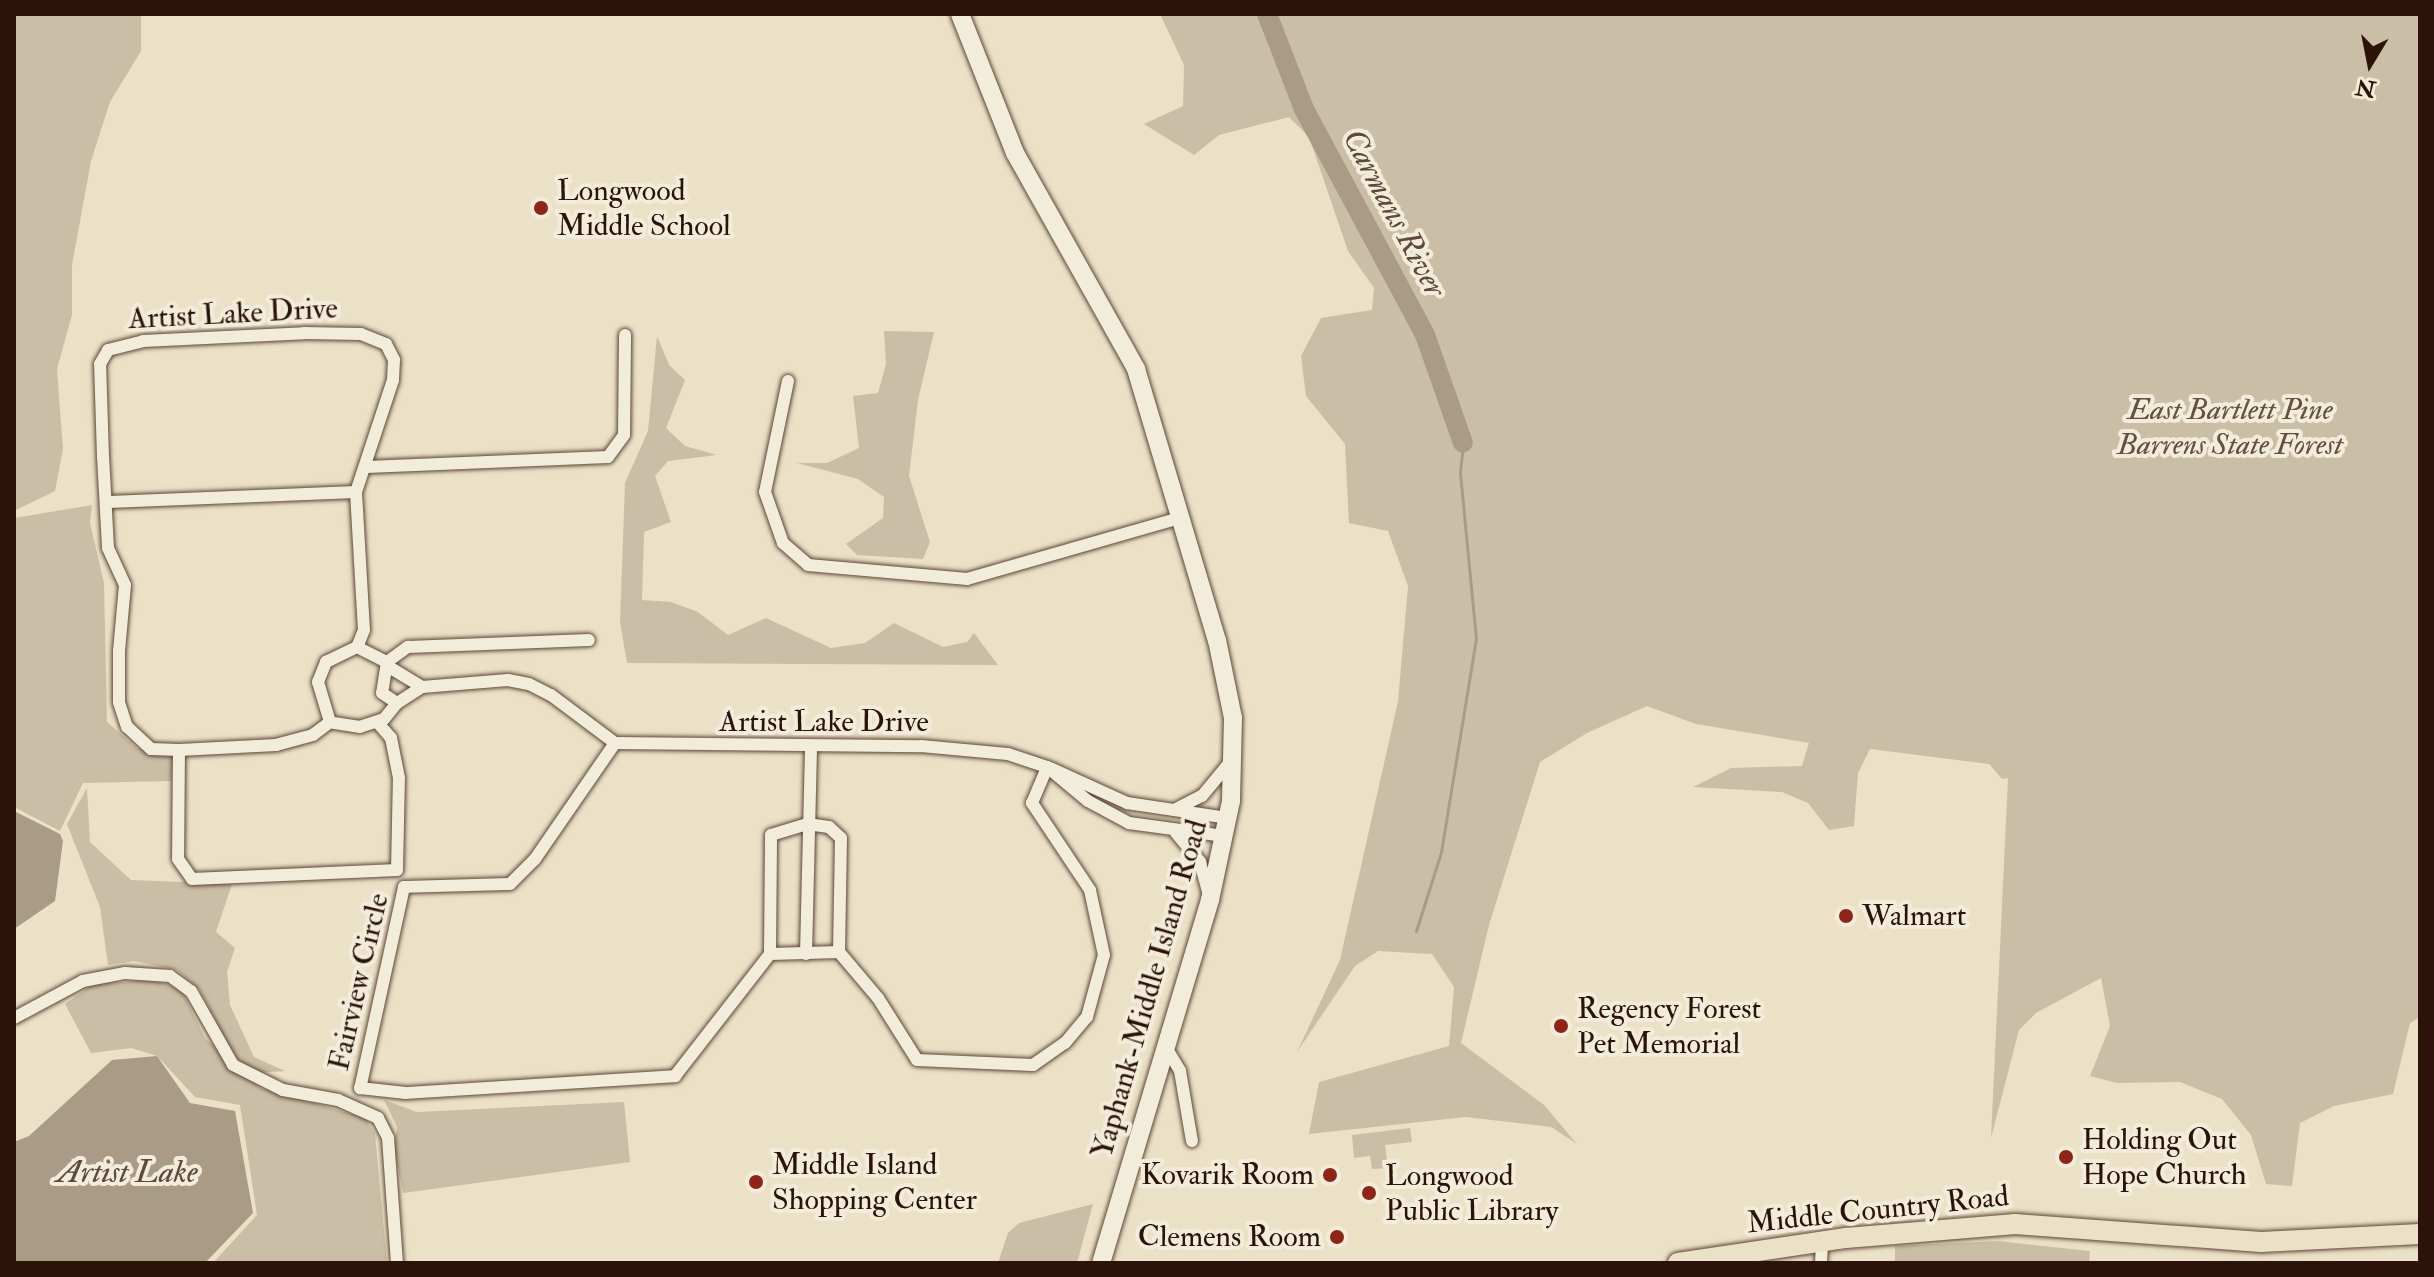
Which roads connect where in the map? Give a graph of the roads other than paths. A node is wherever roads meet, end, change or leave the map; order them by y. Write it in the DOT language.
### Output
graph roads {
  1 [pos="960,14"];
  2 [pos="625,335"];
  3 [pos="788,381"];
  4 [pos="367,467"];
  5 [pos="356,492"];
  6 [pos="109,502"];
  7 [pos="1180,518"];
  8 [pos="589,640"];
  9 [pos="357,647"];
  10 [pos="388,664"];
  11 [pos="422,687"];
  12 [pos="397,703"];
  13 [pos="330,722"];
  14 [pos="378,723"];
  15 [pos="615,743"];
  16 [pos="811,747"];
  17 [pos="179,750"];
  18 [pos="1234,755"];
  19 [pos="1047,767"];
  20 [pos="1174,810"];
  21 [pos="807,824"];
  22 [pos="1226,827"];
  23 [pos="1173,831"];
  24 [pos="1210,900"];
  25 [pos="839,952"];
  26 [pos="770,954"];
  27 [pos="806,954"];
  28 [pos="14,1018"];
  29 [pos="1167,1049"];
  30 [pos="1192,1141"];
  31 [pos="2420,1234"];
  32 [pos="1822,1242"];
  33 [pos="397,1263"];
  34 [pos="1101,1263"];
  35 [pos="1678,1263"];
  36 [pos="1821,1263"];
  1 -- 7 [label="main road, Yaphank-Middle Island Road"];
  2 -- 4 [label="street"];
  3 -- 7 [label="street"];
  4 -- 5 [label="street, Artist Lake Drive"];
  4 -- 6 [label="street, Artist Lake Drive"];
  5 -- 6 [label="street"];
  5 -- 9 [label="street, Artist Lake Drive"];
  6 -- 17 [label="street, Artist Lake Drive"];
  7 -- 18 [label="main road, Yaphank-Middle Island Road"];
  8 -- 10 [label="street"];
  9 -- 10 [label="street"];
  9 -- 13 [label="street"];
  10 -- 11 [label="street"];
  10 -- 12 [label="street"];
  11 -- 12 [label="street"];
  11 -- 15 [label="street"];
  12 -- 14 [label="street"];
  13 -- 14 [label="street"];
  13 -- 17 [label="street, Artist Lake Drive"];
  14 -- 17 [label="street"];
  15 -- 16 [label="street, Artist Lake Drive"];
  15 -- 26 [label="street, Fairview Circle"];
  16 -- 19 [label="street, Artist Lake Drive"];
  16 -- 21 [label="street"];
  18 -- 20 [label="street"];
  18 -- 22 [label="main road, Yaphank-Middle Island Road"];
  19 -- 20 [label="street"];
  19 -- 23 [label="street, Artist Lake Drive"];
  19 -- 25 [label="street"];
  20 -- 22 [label="street"];
  21 -- 25 [label="street"];
  21 -- 26 [label="street"];
  21 -- 27 [label="street"];
  22 -- 23 [label="street, Artist Lake Drive"];
  22 -- 24 [label="main road, Yaphank-Middle Island Road"];
  23 -- 24 [label="street"];
  24 -- 29 [label="main road, Yaphank-Middle Island Road"];
  25 -- 27 [label="street"];
  26 -- 27 [label="street"];
  28 -- 33 [label="street"];
  29 -- 30 [label="street"];
  29 -- 34 [label="main road, Yaphank-Middle Island Road"];
  31 -- 32 [label="main road, Middle Country Road"];
  32 -- 35 [label="main road, Middle Country Road"];
  32 -- 36 [label="street"];
}
